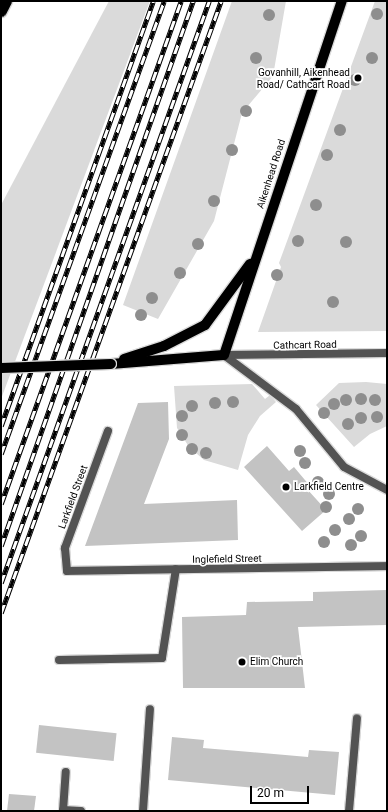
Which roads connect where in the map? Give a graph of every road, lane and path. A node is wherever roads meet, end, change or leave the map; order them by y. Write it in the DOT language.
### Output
graph roads {
  1 [pos="6,1"];
  2 [pos="342,1"];
  3 [pos="1,11"];
  4 [pos="258,252"];
  5 [pos="387,353"];
  6 [pos="224,355"];
  7 [pos="111,364"];
  8 [pos="1,368"];
  9 [pos="108,430"];
  10 [pos="387,490"];
  11 [pos="387,566"];
  12 [pos="176,569"];
  13 [pos="67,571"];
  14 [pos="59,660"];
  15 [pos="150,709"];
  16 [pos="357,718"];
  17 [pos="66,772"];
  18 [pos="63,810"];
  19 [pos="81,811"];
  20 [pos="143,811"];
  21 [pos="349,811"];
  1 -- 3 [label="highway"];
  2 -- 4 [label="main road, Aikenhead Road"];
  4 -- 6 [label="main road, Aikenhead Road"];
  4 -- 7 [label="main road"];
  5 -- 6 [label="street, Cathcart Road"];
  6 -- 7 [label="main road"];
  6 -- 10 [label="street"];
  7 -- 8 [label="main road, bridge"];
  9 -- 13 [label="street, Larkfield Street"];
  11 -- 12 [label="street, Inglefield Street"];
  12 -- 13 [label="street, Inglefield Street"];
  12 -- 14 [label="street"];
  15 -- 20 [label="street"];
  16 -- 21 [label="street"];
  17 -- 18 [label="street"];
  18 -- 19 [label="street"];
}
